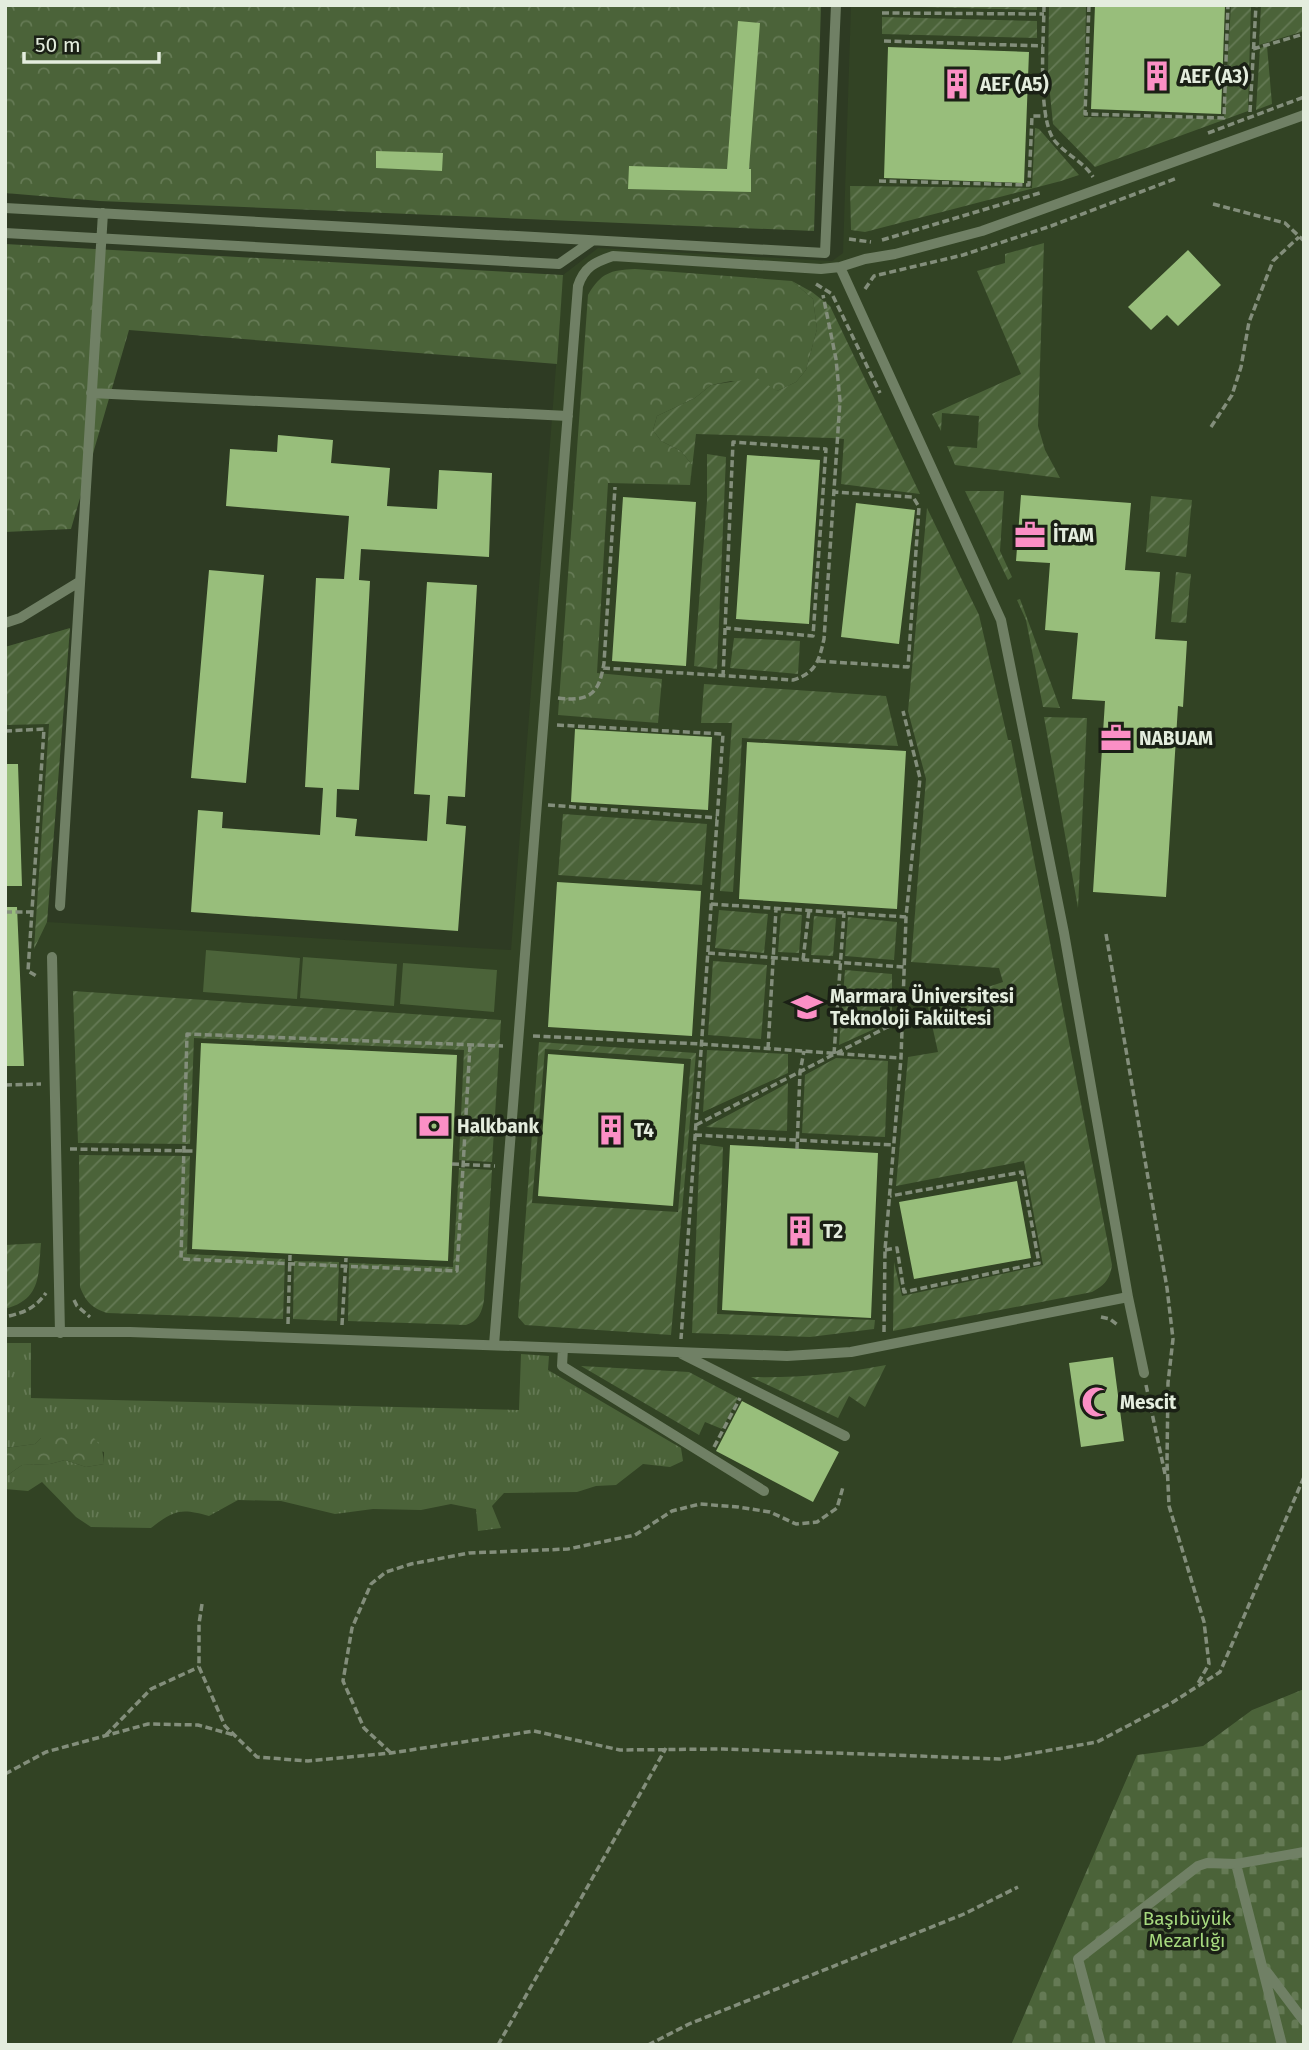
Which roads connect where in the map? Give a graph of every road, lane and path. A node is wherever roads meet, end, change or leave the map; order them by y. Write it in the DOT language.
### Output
graph roads {
  1 [pos="836,5"];
  2 [pos="1044,5"];
  3 [pos="1089,5"];
  4 [pos="1228,5"];
  5 [pos="1256,5"];
  6 [pos="882,13"];
  7 [pos="1044,14"];
  8 [pos="1304,34"];
  9 [pos="884,41"];
  10 [pos="1043,46"];
  11 [pos="1254,49"];
  12 [pos="1304,97"];
  13 [pos="1250,112"];
  14 [pos="1304,114"];
  15 [pos="1047,116"];
  16 [pos="1197,137"];
  17 [pos="1177,178"];
  18 [pos="879,181"];
  19 [pos="1081,181"];
  20 [pos="1055,189"];
  21 [pos="1099,189"];
  22 [pos="1213,204"];
  23 [pos="1104,205"];
  24 [pos="5,208"];
  25 [pos="1105,211"];
  26 [pos="103,213"];
  27 [pos="5,233"];
  28 [pos="1299,237"];
  29 [pos="102,239"];
  30 [pos="849,239"];
  31 [pos="593,241"];
  32 [pos="1304,241"];
  33 [pos="840,268"];
  34 [pos="806,281"];
  35 [pos="863,292"];
  36 [pos="823,295"];
  37 [pos="91,393"];
  38 [pos="886,405"];
  39 [pos="568,415"];
  40 [pos="1211,427"];
  41 [pos="615,487"];
  42 [pos="834,492"];
  43 [pos="79,582"];
  44 [pos="5,623"];
  45 [pos="726,628"];
  46 [pos="819,661"];
  47 [pos="603,668"];
  48 [pos="723,677"];
  49 [pos="545,697"];
  50 [pos="903,711"];
  51 [pos="554,725"];
  52 [pos="5,730"];
  53 [pos="548,805"];
  54 [pos="717,818"];
  55 [pos="711,904"];
  56 [pos="60,906"];
  57 [pos="776,909"];
  58 [pos="809,911"];
  59 [pos="5,912"];
  60 [pos="32,912"];
  61 [pos="844,913"];
  62 [pos="906,917"];
  63 [pos="1106,934"];
  64 [pos="708,953"];
  65 [pos="52,957"];
  66 [pos="774,957"];
  67 [pos="803,960"];
  68 [pos="840,962"];
  69 [pos="904,967"];
  70 [pos="38,977"];
  71 [pos="901,1020"];
  72 [pos="532,1036"];
  73 [pos="510,1040"];
  74 [pos="702,1044"];
  75 [pos="470,1045"];
  76 [pos="503,1046"];
  77 [pos="768,1049"];
  78 [pos="804,1051"];
  79 [pos="509,1053"];
  80 [pos="834,1054"];
  81 [pos="901,1058"];
  82 [pos="800,1072"];
  83 [pos="41,1084"];
  84 [pos="5,1085"];
  85 [pos="696,1125"];
  86 [pos="695,1135"];
  87 [pos="66,1137"];
  88 [pos="798,1140"];
  89 [pos="894,1145"];
  90 [pos="797,1149"];
  91 [pos="184,1151"];
  92 [pos="196,1151"];
  93 [pos="452,1164"];
  94 [pos="463,1164"];
  95 [pos="496,1166"];
  96 [pos="890,1196"];
  97 [pos="886,1250"];
  98 [pos="290,1255"];
  99 [pos="346,1258"];
  100 [pos="290,1263"];
  101 [pos="346,1266"];
  102 [pos="73,1297"];
  103 [pos="1128,1297"];
  104 [pos="92,1319"];
  105 [pos="288,1324"];
  106 [pos="342,1325"];
  107 [pos="5,1332"];
  108 [pos="60,1333"];
  109 [pos="494,1345"];
  110 [pos="884,1345"];
  111 [pos="680,1347"];
  112 [pos="563,1348"];
  113 [pos="1144,1373"];
  114 [pos="746,1387"];
  115 [pos="845,1436"];
  116 [pos="709,1457"];
  117 [pos="1304,1477"];
  118 [pos="1168,1486"];
  119 [pos="843,1487"];
  120 [pos="764,1491"];
  121 [pos="202,1604"];
  122 [pos="199,1667"];
  123 [pos="1196,1687"];
  124 [pos="105,1736"];
  125 [pos="236,1736"];
  126 [pos="666,1748"];
  127 [pos="391,1753"];
  128 [pos="5,1774"];
  129 [pos="1304,1852"];
  130 [pos="1236,1864"];
  131 [pos="1018,1887"];
  132 [pos="1263,1967"];
  133 [pos="1304,2021"];
  134 [pos="498,2045"];
  135 [pos="648,2045"];
  136 [pos="1101,2045"];
  137 [pos="1282,2045"];
  1 -- 31 [label="lane"];
  2 -- 7 [label="path"];
  3 -- 4 [label="path"];
  5 -- 11 [label="path"];
  6 -- 7 [label="path"];
  7 -- 10 [label="path"];
  8 -- 11 [label="path"];
  9 -- 10 [label="path"];
  10 -- 15 [label="path"];
  11 -- 13 [label="path"];
  12 -- 16 [label="path"];
  14 -- 21 [label="lane"];
  15 -- 18 [label="path"];
  15 -- 19 [label="path"];
  17 -- 23 [label="path"];
  20 -- 30 [label="path"];
  21 -- 23 [label="path"];
  21 -- 33 [label="lane"];
  22 -- 28 [label="path"];
  23 -- 25 [label="path"];
  23 -- 35 [label="path"];
  24 -- 26 [label="lane"];
  26 -- 29 [label="lane"];
  26 -- 31 [label="lane"];
  27 -- 29 [label="lane"];
  28 -- 32 [label="path"];
  28 -- 40 [label="path"];
  29 -- 31 [label="lane"];
  29 -- 37 [label="lane"];
  33 -- 39 [label="lane"];
  33 -- 103 [label="lane"];
  34 -- 38 [label="path"];
  36 -- 42 [label="path"];
  37 -- 39 [label="lane"];
  37 -- 43 [label="lane"];
  39 -- 49 [label="lane"];
  41 -- 47 [label="path"];
  42 -- 46 [label="path"];
  42 -- 46 [label="path"];
  43 -- 44 [label="lane"];
  43 -- 56 [label="lane"];
  45 -- 45 [label="path"];
  45 -- 48 [label="path"];
  46 -- 48 [label="path"];
  47 -- 48 [label="path"];
  47 -- 49 [label="path"];
  49 -- 109 [label="lane"];
  50 -- 62 [label="path"];
  51 -- 54 [label="path"];
  52 -- 60 [label="path"];
  53 -- 54 [label="path"];
  54 -- 55 [label="path"];
  55 -- 57 [label="path"];
  55 -- 64 [label="path"];
  57 -- 58 [label="path"];
  57 -- 66 [label="path"];
  58 -- 61 [label="path"];
  58 -- 67 [label="path"];
  59 -- 60 [label="path"];
  60 -- 70 [label="path"];
  61 -- 62 [label="path"];
  61 -- 68 [label="path"];
  62 -- 69 [label="path"];
  63 -- 118 [label="path"];
  64 -- 66 [label="path"];
  64 -- 74 [label="path"];
  65 -- 108 [label="lane"];
  66 -- 67 [label="path"];
  66 -- 77 [label="path"];
  67 -- 68 [label="path"];
  68 -- 69 [label="path"];
  68 -- 80 [label="path"];
  69 -- 71 [label="path"];
  71 -- 80 [label="path"];
  71 -- 81 [label="path"];
  72 -- 74 [label="path"];
  73 -- 79 [label="path"];
  74 -- 77 [label="path"];
  74 -- 85 [label="path"];
  75 -- 76 [label="path"];
  75 -- 91 [label="path"];
  75 -- 94 [label="path"];
  77 -- 78 [label="path"];
  78 -- 80 [label="path"];
  78 -- 82 [label="path"];
  80 -- 81 [label="path"];
  80 -- 82 [label="path"];
  81 -- 89 [label="path"];
  82 -- 85 [label="path"];
  82 -- 88 [label="path"];
  83 -- 84 [label="path"];
  85 -- 86 [label="path"];
  86 -- 88 [label="path"];
  86 -- 111 [label="path"];
  87 -- 91 [label="path"];
  88 -- 89 [label="path"];
  88 -- 90 [label="path"];
  89 -- 96 [label="path"];
  91 -- 92 [label="path"];
  91 -- 100 [label="path"];
  93 -- 94 [label="path"];
  94 -- 95 [label="path"];
  94 -- 101 [label="path"];
  96 -- 97 [label="path"];
  96 -- 97 [label="path"];
  97 -- 110 [label="path"];
  98 -- 100 [label="path"];
  99 -- 101 [label="path"];
  100 -- 101 [label="path"];
  100 -- 105 [label="path"];
  101 -- 106 [label="path"];
  102 -- 104 [label="path"];
  103 -- 110 [label="lane"];
  103 -- 113 [label="lane"];
  107 -- 108 [label="lane"];
  108 -- 109 [label="lane"];
  109 -- 112 [label="lane"];
  110 -- 111 [label="lane"];
  111 -- 112 [label="lane"];
  111 -- 114 [label="lane"];
  112 -- 116 [label="lane"];
  113 -- 118 [label="path"];
  114 -- 115 [label="lane"];
  114 -- 116 [label="path"];
  116 -- 120 [label="lane"];
  117 -- 123 [label="path"];
  118 -- 123 [label="path"];
  119 -- 127 [label="path"];
  121 -- 122 [label="path"];
  122 -- 124 [label="path"];
  122 -- 125 [label="path"];
  123 -- 126 [label="path"];
  124 -- 125 [label="path"];
  124 -- 128 [label="path"];
  125 -- 127 [label="path"];
  126 -- 127 [label="path"];
  126 -- 134 [label="path"];
  129 -- 130 [label="lane"];
  130 -- 132 [label="lane"];
  130 -- 136 [label="lane"];
  131 -- 135 [label="path"];
  132 -- 133 [label="lane"];
  132 -- 137 [label="lane"];
}
